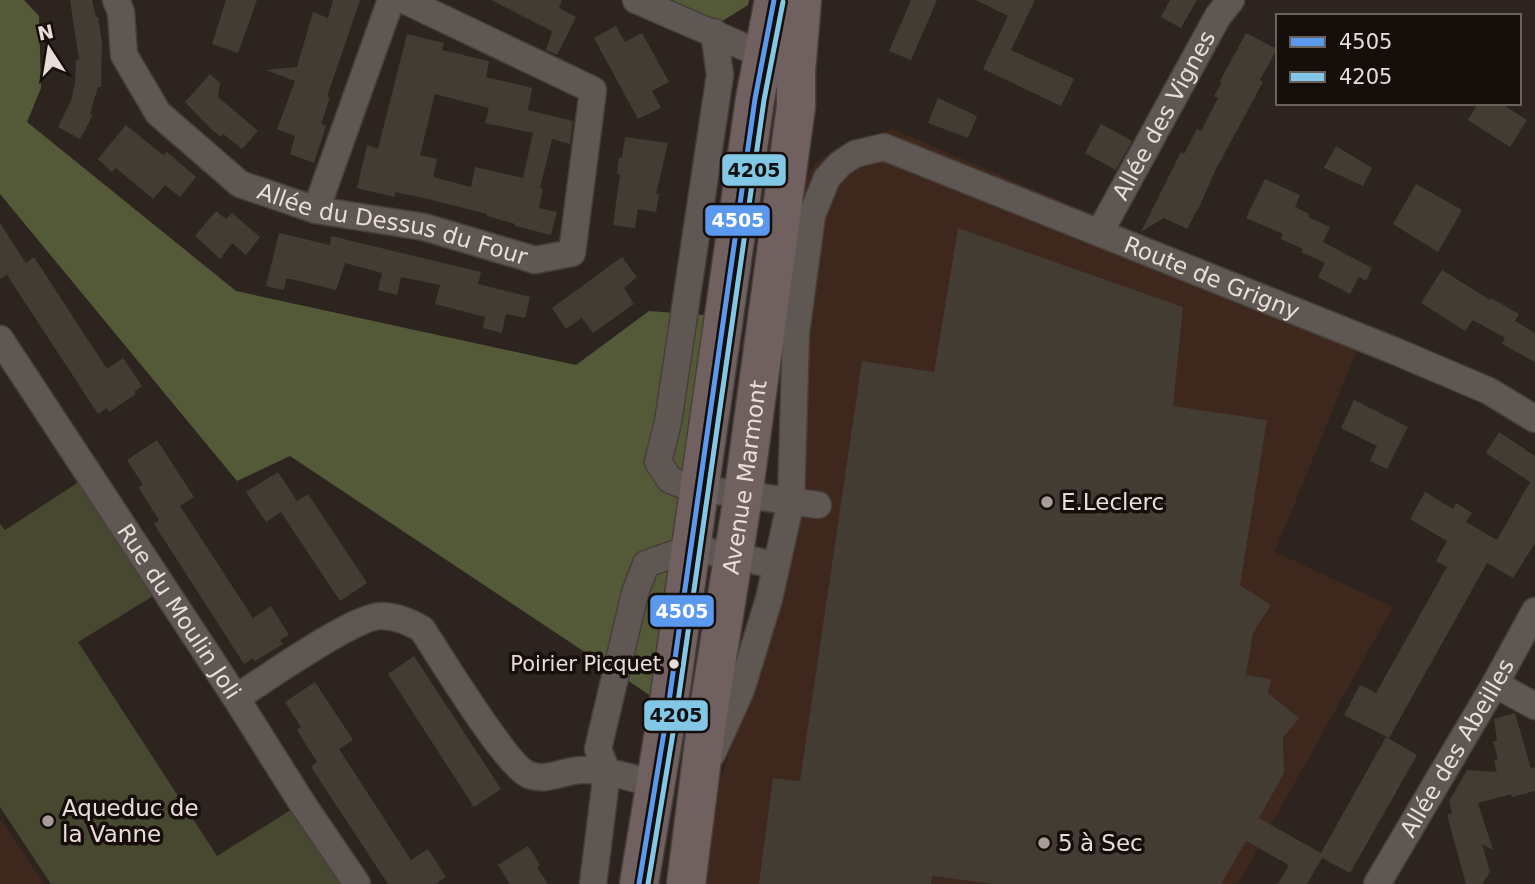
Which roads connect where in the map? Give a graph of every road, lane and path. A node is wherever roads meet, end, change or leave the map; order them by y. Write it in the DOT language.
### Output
graph roads {
  1 [pos="116,0"];
  2 [pos="391,0"];
  3 [pos="404,0"];
  4 [pos="636,0"];
  5 [pos="774,0"];
  6 [pos="787,0"];
  7 [pos="802,0"];
  8 [pos="1231,0"];
  9 [pos="714,32"];
  10 [pos="779,63"];
  11 [pos="316,210"];
  12 [pos="1100,232"];
  13 [pos="0,339"];
  14 [pos="1535,419"];
  15 [pos="723,480"];
  16 [pos="790,501"];
  17 [pos="818,505"];
  18 [pos="710,564"];
  19 [pos="776,565"];
  20 [pos="1535,611"];
  21 [pos="1495,684"];
  22 [pos="236,698"];
  23 [pos="1535,706"];
  24 [pos="607,772"];
  25 [pos="699,781"];
  26 [pos="655,785"];
  27 [pos="357,884"];
  28 [pos="593,884"];
  29 [pos="639,884"];
  30 [pos="658,884"];
  31 [pos="669,884"];
  32 [pos="685,884"];
  33 [pos="1377,884"];
  1 -- 11 [label="street, Allée du Dessus du Four"];
  2 -- 11 [label="street"];
  3 -- 11 [label="street, Allée du Dessus du Four"];
  4 -- 9 [label="street"];
  5 -- 10 [label="main road, Avenue Marmont"];
  6 -- 15 [label="main road, Avenue Marmont"];
  7 -- 10 [label="main road, Avenue Marmont"];
  8 -- 12 [label="street, Allée des Vignes"];
  9 -- 10 [label="street"];
  9 -- 15 [label="street"];
  10 -- 15 [label="main road, Avenue Marmont"];
  12 -- 14 [label="street, Route de Grigny"];
  12 -- 16 [label="street, Route de Grigny"];
  13 -- 22 [label="street, Rue du Moulin Joli"];
  15 -- 16 [label="street"];
  15 -- 18 [label="main road, Avenue Marmont"];
  16 -- 17 [label="street"];
  16 -- 19 [label="street"];
  18 -- 19 [label="street"];
  18 -- 24 [label="street"];
  18 -- 25 [label="main road, Avenue Marmont"];
  18 -- 26 [label="main road, Avenue Marmont"];
  18 -- 30 [label="main road, Avenue Marmont"];
  18 -- 31 [label="main road, Avenue Marmont"];
  19 -- 25 [label="street"];
  20 -- 21 [label="street, Allée des Abeilles"];
  21 -- 23 [label="street"];
  21 -- 33 [label="street, Allée des Abeilles"];
  22 -- 24 [label="street"];
  22 -- 27 [label="street, Rue du Moulin Joli"];
  24 -- 26 [label="street"];
  24 -- 28 [label="street"];
  25 -- 32 [label="main road, Avenue Marmont"];
  26 -- 29 [label="main road, Avenue Marmont"];
}
